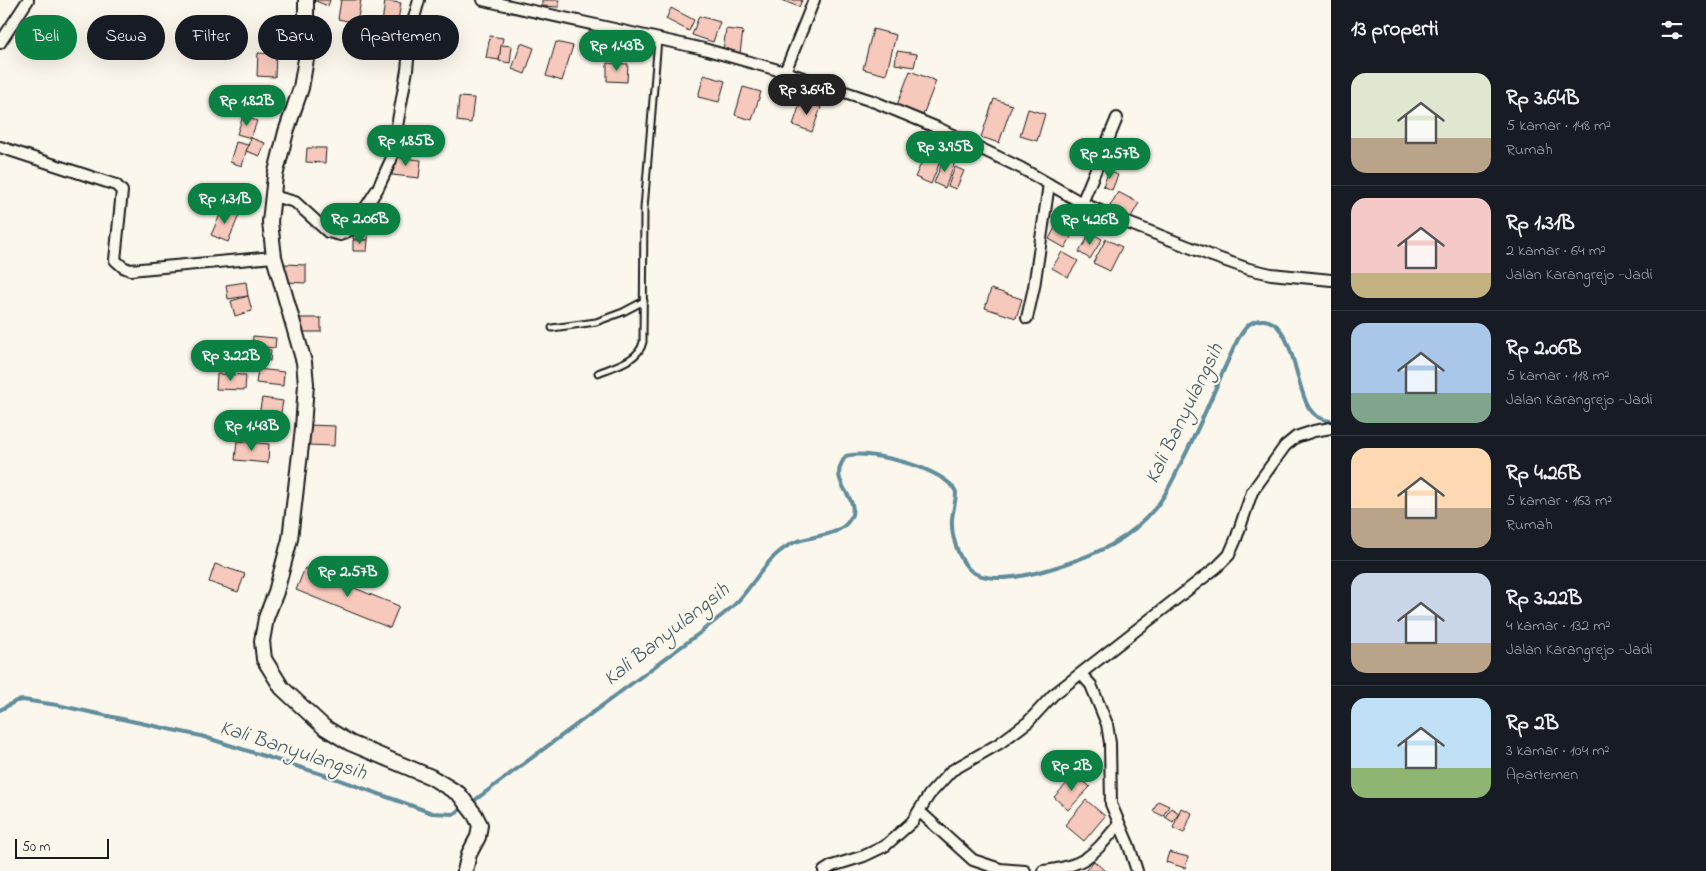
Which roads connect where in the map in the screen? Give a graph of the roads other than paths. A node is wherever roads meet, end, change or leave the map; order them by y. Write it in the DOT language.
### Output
graph roads {
  1 [pos="28,0"];
  2 [pos="306,0"];
  3 [pos="419,0"];
  4 [pos="483,0"];
  5 [pos="814,0"];
  6 [pos="658,39"];
  7 [pos="0,43"];
  8 [pos="785,72"];
  9 [pos="1117,118"];
  10 [pos="0,147"];
  11 [pos="1049,184"];
  12 [pos="273,196"];
  13 [pos="1082,202"];
  14 [pos="274,256"];
  15 [pos="1331,280"];
  16 [pos="644,301"];
  17 [pos="1027,318"];
  18 [pos="552,328"];
  19 [pos="598,373"];
  20 [pos="1331,428"];
  21 [pos="1081,674"];
  22 [pos="919,810"];
  23 [pos="1119,824"];
  24 [pos="465,871"];
  25 [pos="824,871"];
  26 [pos="1025,871"];
  27 [pos="1043,871"];
  28 [pos="1137,871"];
  1 -- 7 [label="street"];
  2 -- 12 [label="street"];
  3 -- 12 [label="street"];
  4 -- 6 [label="street"];
  5 -- 8 [label="street"];
  6 -- 8 [label="street"];
  6 -- 16 [label="lane"];
  8 -- 11 [label="street"];
  9 -- 13 [label="street"];
  10 -- 14 [label="street"];
  11 -- 13 [label="street"];
  11 -- 17 [label="street"];
  12 -- 14 [label="street"];
  13 -- 15 [label="street"];
  14 -- 24 [label="street"];
  16 -- 18 [label="lane"];
  16 -- 19 [label="lane"];
  20 -- 21 [label="street"];
  21 -- 22 [label="street"];
  21 -- 23 [label="street"];
  22 -- 25 [label="street"];
  22 -- 26 [label="street"];
  23 -- 27 [label="street"];
  23 -- 28 [label="street"];
}
